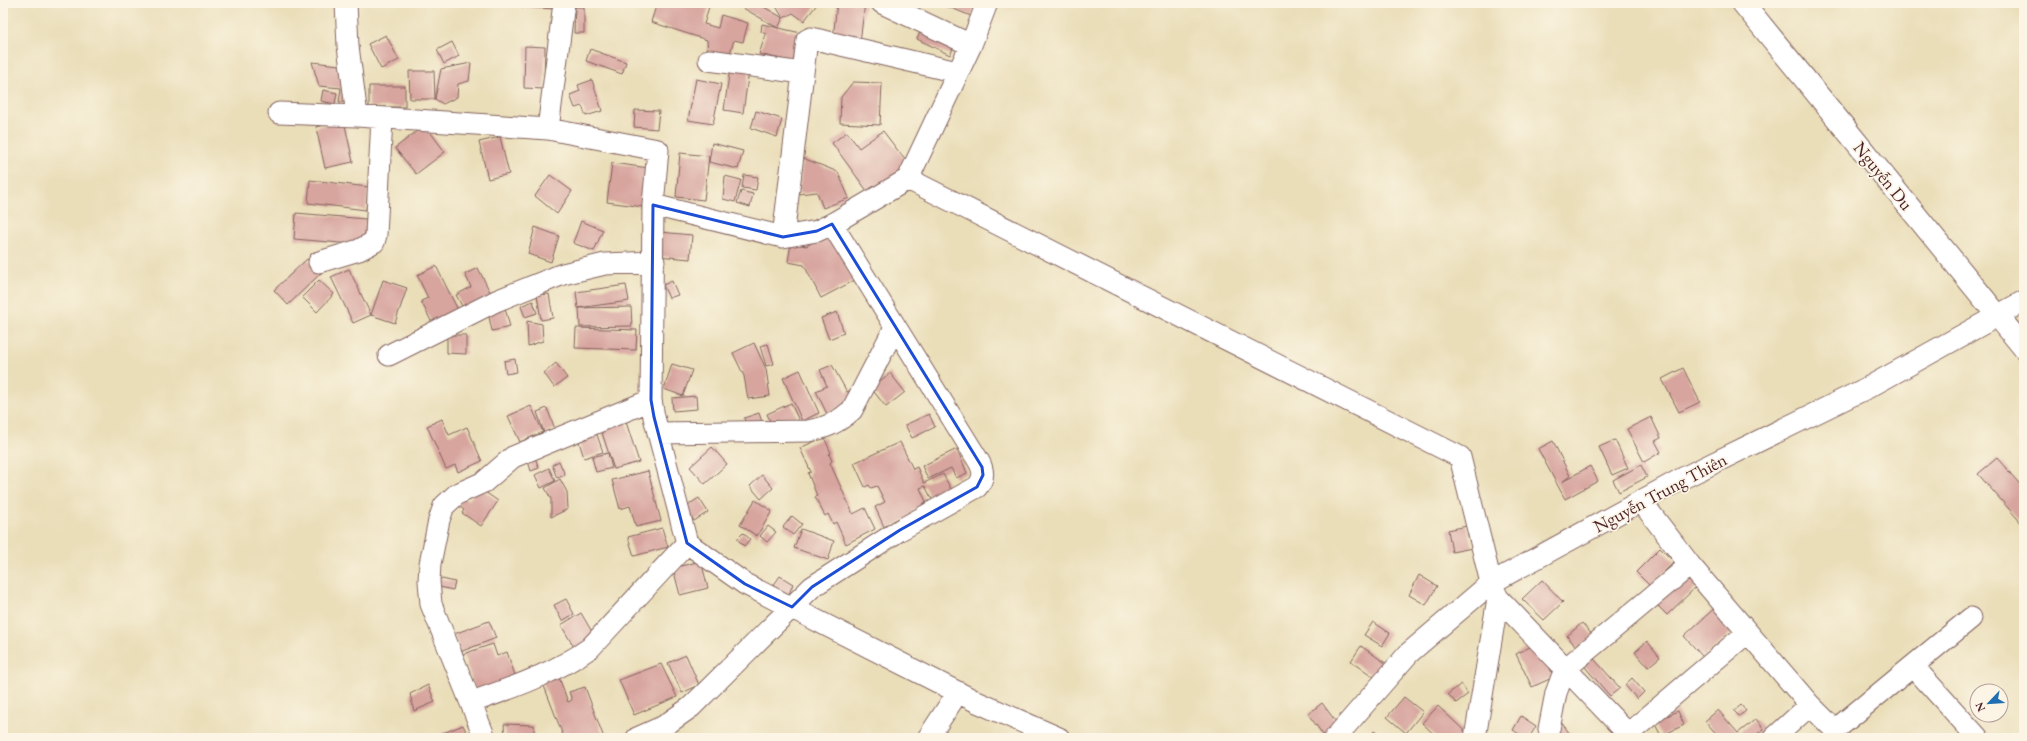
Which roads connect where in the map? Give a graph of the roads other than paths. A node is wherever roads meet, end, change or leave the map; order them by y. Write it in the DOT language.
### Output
graph roads {
  1 [pos="346,3"];
  2 [pos="564,3"];
  3 [pos="882,3"];
  4 [pos="987,3"];
  5 [pos="1743,3"];
  6 [pos="971,45"];
  7 [pos="709,60"];
  8 [pos="957,72"];
  9 [pos="802,73"];
  10 [pos="279,113"];
  11 [pos="356,116"];
  12 [pos="382,118"];
  13 [pos="548,130"];
  14 [pos="908,179"];
  15 [pos="654,205"];
  16 [pos="832,224"];
  17 [pos="783,237"];
  18 [pos="319,262"];
  19 [pos="654,262"];
  20 [pos="2024,301"];
  21 [pos="1996,315"];
  22 [pos="895,327"];
  23 [pos="2024,348"];
  24 [pos="389,355"];
  25 [pos="651,400"];
  26 [pos="658,433"];
  27 [pos="1641,501"];
  28 [pos="687,543"];
  29 [pos="1690,565"];
  30 [pos="1494,591"];
  31 [pos="792,607"];
  32 [pos="1971,618"];
  33 [pos="1748,633"];
  34 [pos="1913,666"];
  35 [pos="1565,669"];
  36 [pos="958,692"];
  37 [pos="472,702"];
  38 [pos="1810,705"];
  39 [pos="1549,729"];
  40 [pos="1630,736"];
  41 [pos="485,738"];
  42 [pos="638,738"];
  43 [pos="928,738"];
  44 [pos="1059,738"];
  45 [pos="1335,738"];
  46 [pos="1475,738"];
  47 [pos="1774,738"];
  48 [pos="1978,738"];
  1 -- 11 [label="street"];
  2 -- 13 [label="street"];
  3 -- 6 [label="street"];
  4 -- 6 [label="street"];
  5 -- 21 [label="main road, Nguyễn Du"];
  6 -- 8 [label="street"];
  7 -- 9 [label="street"];
  8 -- 9 [label="street"];
  8 -- 14 [label="street"];
  9 -- 17 [label="street"];
  10 -- 11 [label="street"];
  11 -- 12 [label="street"];
  12 -- 13 [label="street"];
  12 -- 18 [label="street"];
  13 -- 15 [label="street"];
  14 -- 16 [label="street"];
  14 -- 30 [label="street"];
  15 -- 17 [label="street"];
  15 -- 19 [label="street"];
  16 -- 17 [label="street"];
  16 -- 22 [label="street"];
  19 -- 24 [label="street"];
  19 -- 25 [label="street"];
  20 -- 21 [label="street, Nguyễn Trung Thiên"];
  21 -- 23 [label="main road, Nguyễn Du"];
  21 -- 27 [label="street, Nguyễn Trung Thiên"];
  22 -- 26 [label="street"];
  22 -- 31 [label="street"];
  25 -- 26 [label="street"];
  25 -- 37 [label="street"];
  26 -- 28 [label="street"];
  27 -- 29 [label="street"];
  27 -- 30 [label="street, Nguyễn Trung Thiên"];
  28 -- 31 [label="street"];
  28 -- 37 [label="street"];
  29 -- 33 [label="street"];
  29 -- 35 [label="street"];
  30 -- 35 [label="street"];
  30 -- 45 [label="street, Nguyễn Trung Thiên"];
  30 -- 46 [label="street"];
  31 -- 36 [label="street"];
  31 -- 42 [label="street"];
  32 -- 34 [label="street"];
  33 -- 38 [label="street"];
  33 -- 40 [label="street"];
  34 -- 38 [label="street"];
  34 -- 48 [label="street"];
  35 -- 39 [label="street"];
  35 -- 40 [label="street"];
  36 -- 43 [label="street"];
  36 -- 44 [label="street"];
  37 -- 41 [label="street"];
  38 -- 47 [label="street"];
}
